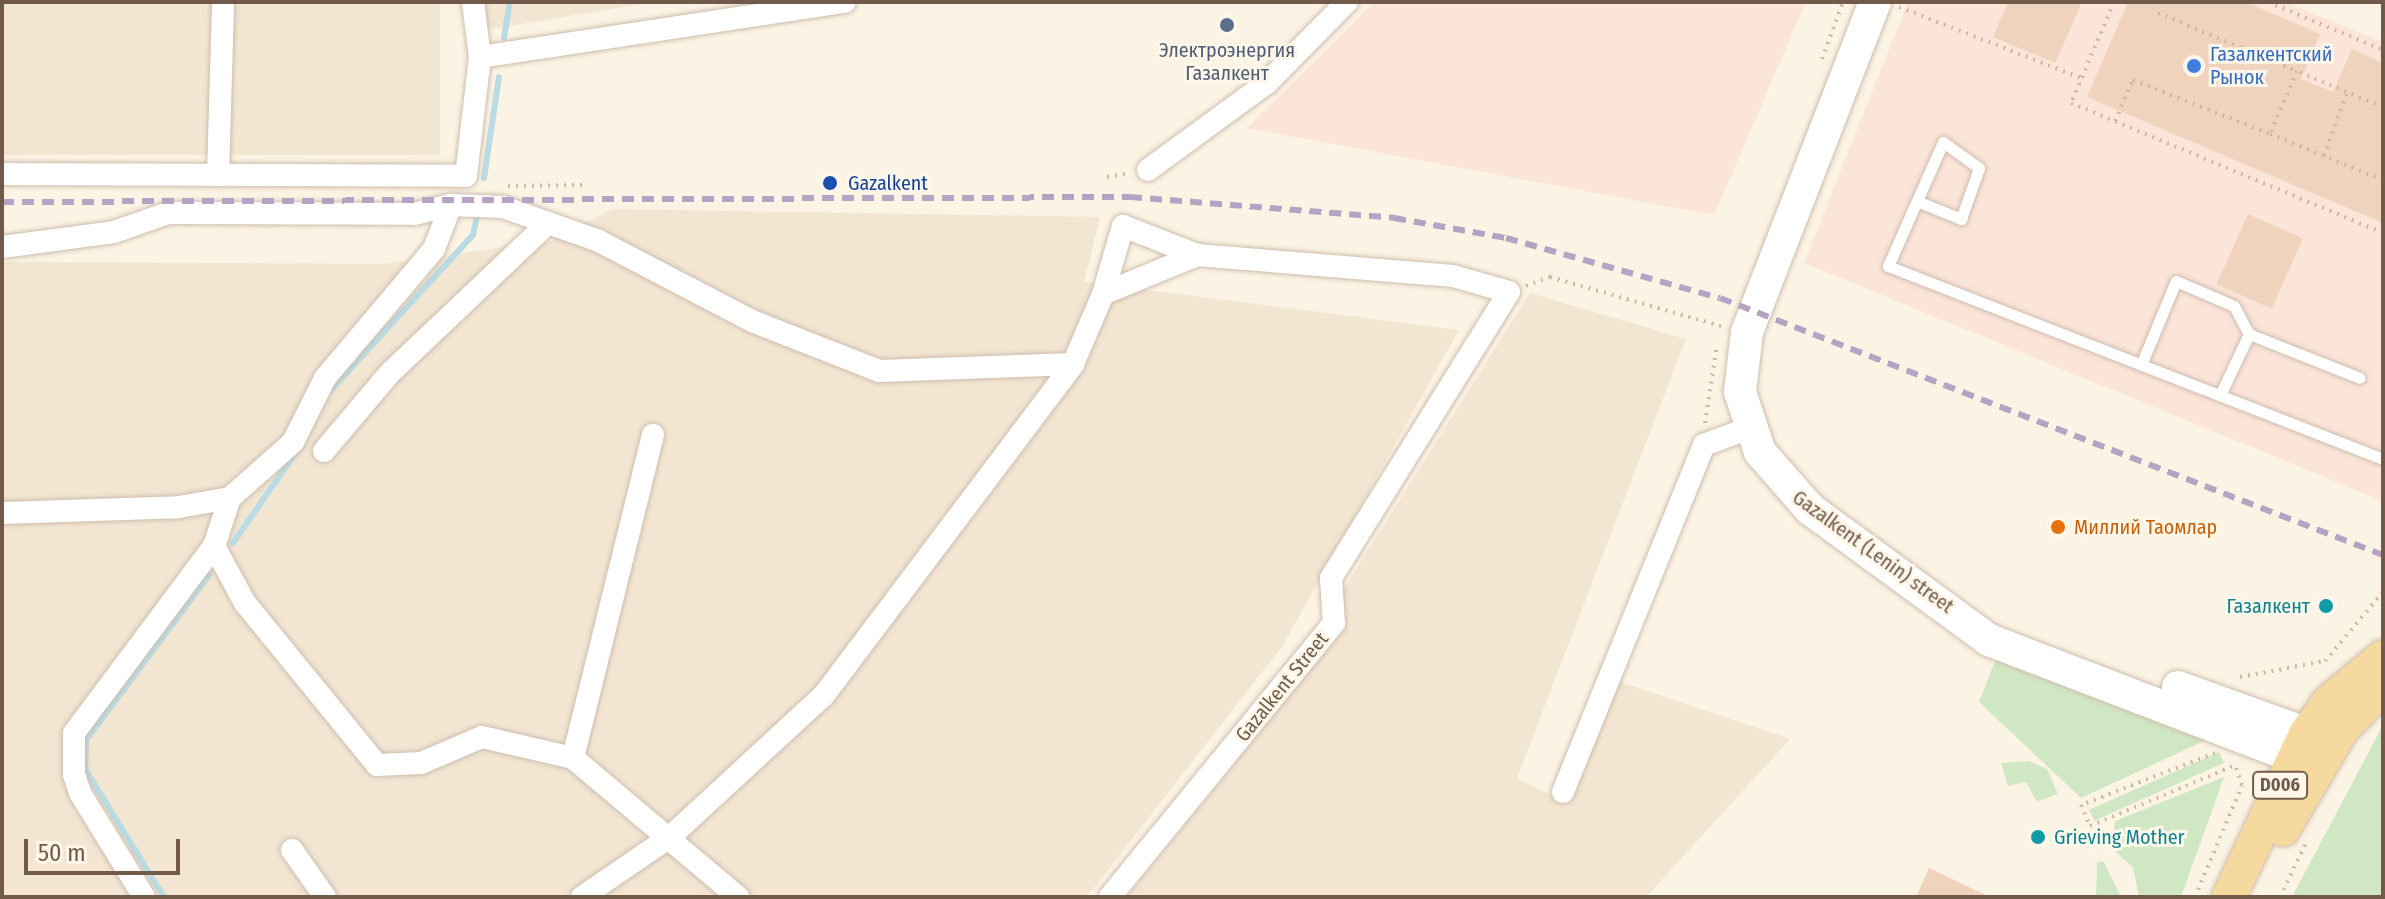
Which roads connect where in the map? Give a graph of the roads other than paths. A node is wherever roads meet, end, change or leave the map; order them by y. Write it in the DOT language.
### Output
graph roads {
  1 [pos="223,2"];
  2 [pos="473,2"];
  3 [pos="845,2"];
  4 [pos="1347,2"];
  5 [pos="1884,3"];
  6 [pos="480,57"];
  7 [pos="1148,170"];
  8 [pos="2,174"];
  9 [pos="218,175"];
  10 [pos="1917,201"];
  11 [pos="451,205"];
  12 [pos="548,223"];
  13 [pos="2,247"];
  14 [pos="1197,255"];
  15 [pos="1103,294"];
  16 [pos="2249,334"];
  17 [pos="1073,364"];
  18 [pos="2141,365"];
  19 [pos="2360,378"];
  20 [pos="2220,395"];
  21 [pos="1749,428"];
  22 [pos="653,435"];
  23 [pos="324,451"];
  24 [pos="2383,459"];
  25 [pos="230,498"];
  26 [pos="2,513"];
  27 [pos="214,546"];
  28 [pos="2383,657"];
  29 [pos="2383,687"];
  30 [pos="2313,750"];
  31 [pos="573,758"];
  32 [pos="1563,792"];
  33 [pos="670,837"];
  34 [pos="292,850"];
  35 [pos="144,897"];
  36 [pos="325,897"];
  37 [pos="582,897"];
  38 [pos="738,897"];
  39 [pos="1110,897"];
  40 [pos="2229,897"];
  41 [pos="2251,897"];
  1 -- 9 [label="street"];
  2 -- 6 [label="street"];
  3 -- 6 [label="street"];
  4 -- 7 [label="street"];
  5 -- 21 [label="main road, Gazalkent (Lenin) street"];
  6 -- 9 [label="street"];
  8 -- 9 [label="street"];
  10 -- 10 [label="lane"];
  10 -- 18 [label="lane"];
  11 -- 12 [label="street"];
  11 -- 13 [label="street"];
  11 -- 25 [label="street"];
  12 -- 17 [label="street"];
  12 -- 23 [label="street"];
  14 -- 15 [label="street"];
  14 -- 15 [label="street"];
  14 -- 39 [label="street, Gazalkent Street"];
  15 -- 17 [label="street"];
  16 -- 18 [label="lane"];
  16 -- 19 [label="lane"];
  16 -- 20 [label="lane"];
  17 -- 33 [label="street"];
  18 -- 20 [label="lane"];
  20 -- 24 [label="lane"];
  21 -- 30 [label="main road, Gazalkent (Lenin) street"];
  21 -- 32 [label="street"];
  22 -- 31 [label="street"];
  25 -- 26 [label="street"];
  25 -- 27 [label="street"];
  27 -- 31 [label="street"];
  27 -- 35 [label="street"];
  28 -- 30 [label="main road, D006"];
  29 -- 30 [label="main road, D006"];
  30 -- 40 [label="main road, D006"];
  30 -- 41 [label="main road, D006"];
  31 -- 33 [label="street"];
  33 -- 37 [label="street"];
  33 -- 38 [label="street"];
  34 -- 36 [label="street"];
}
